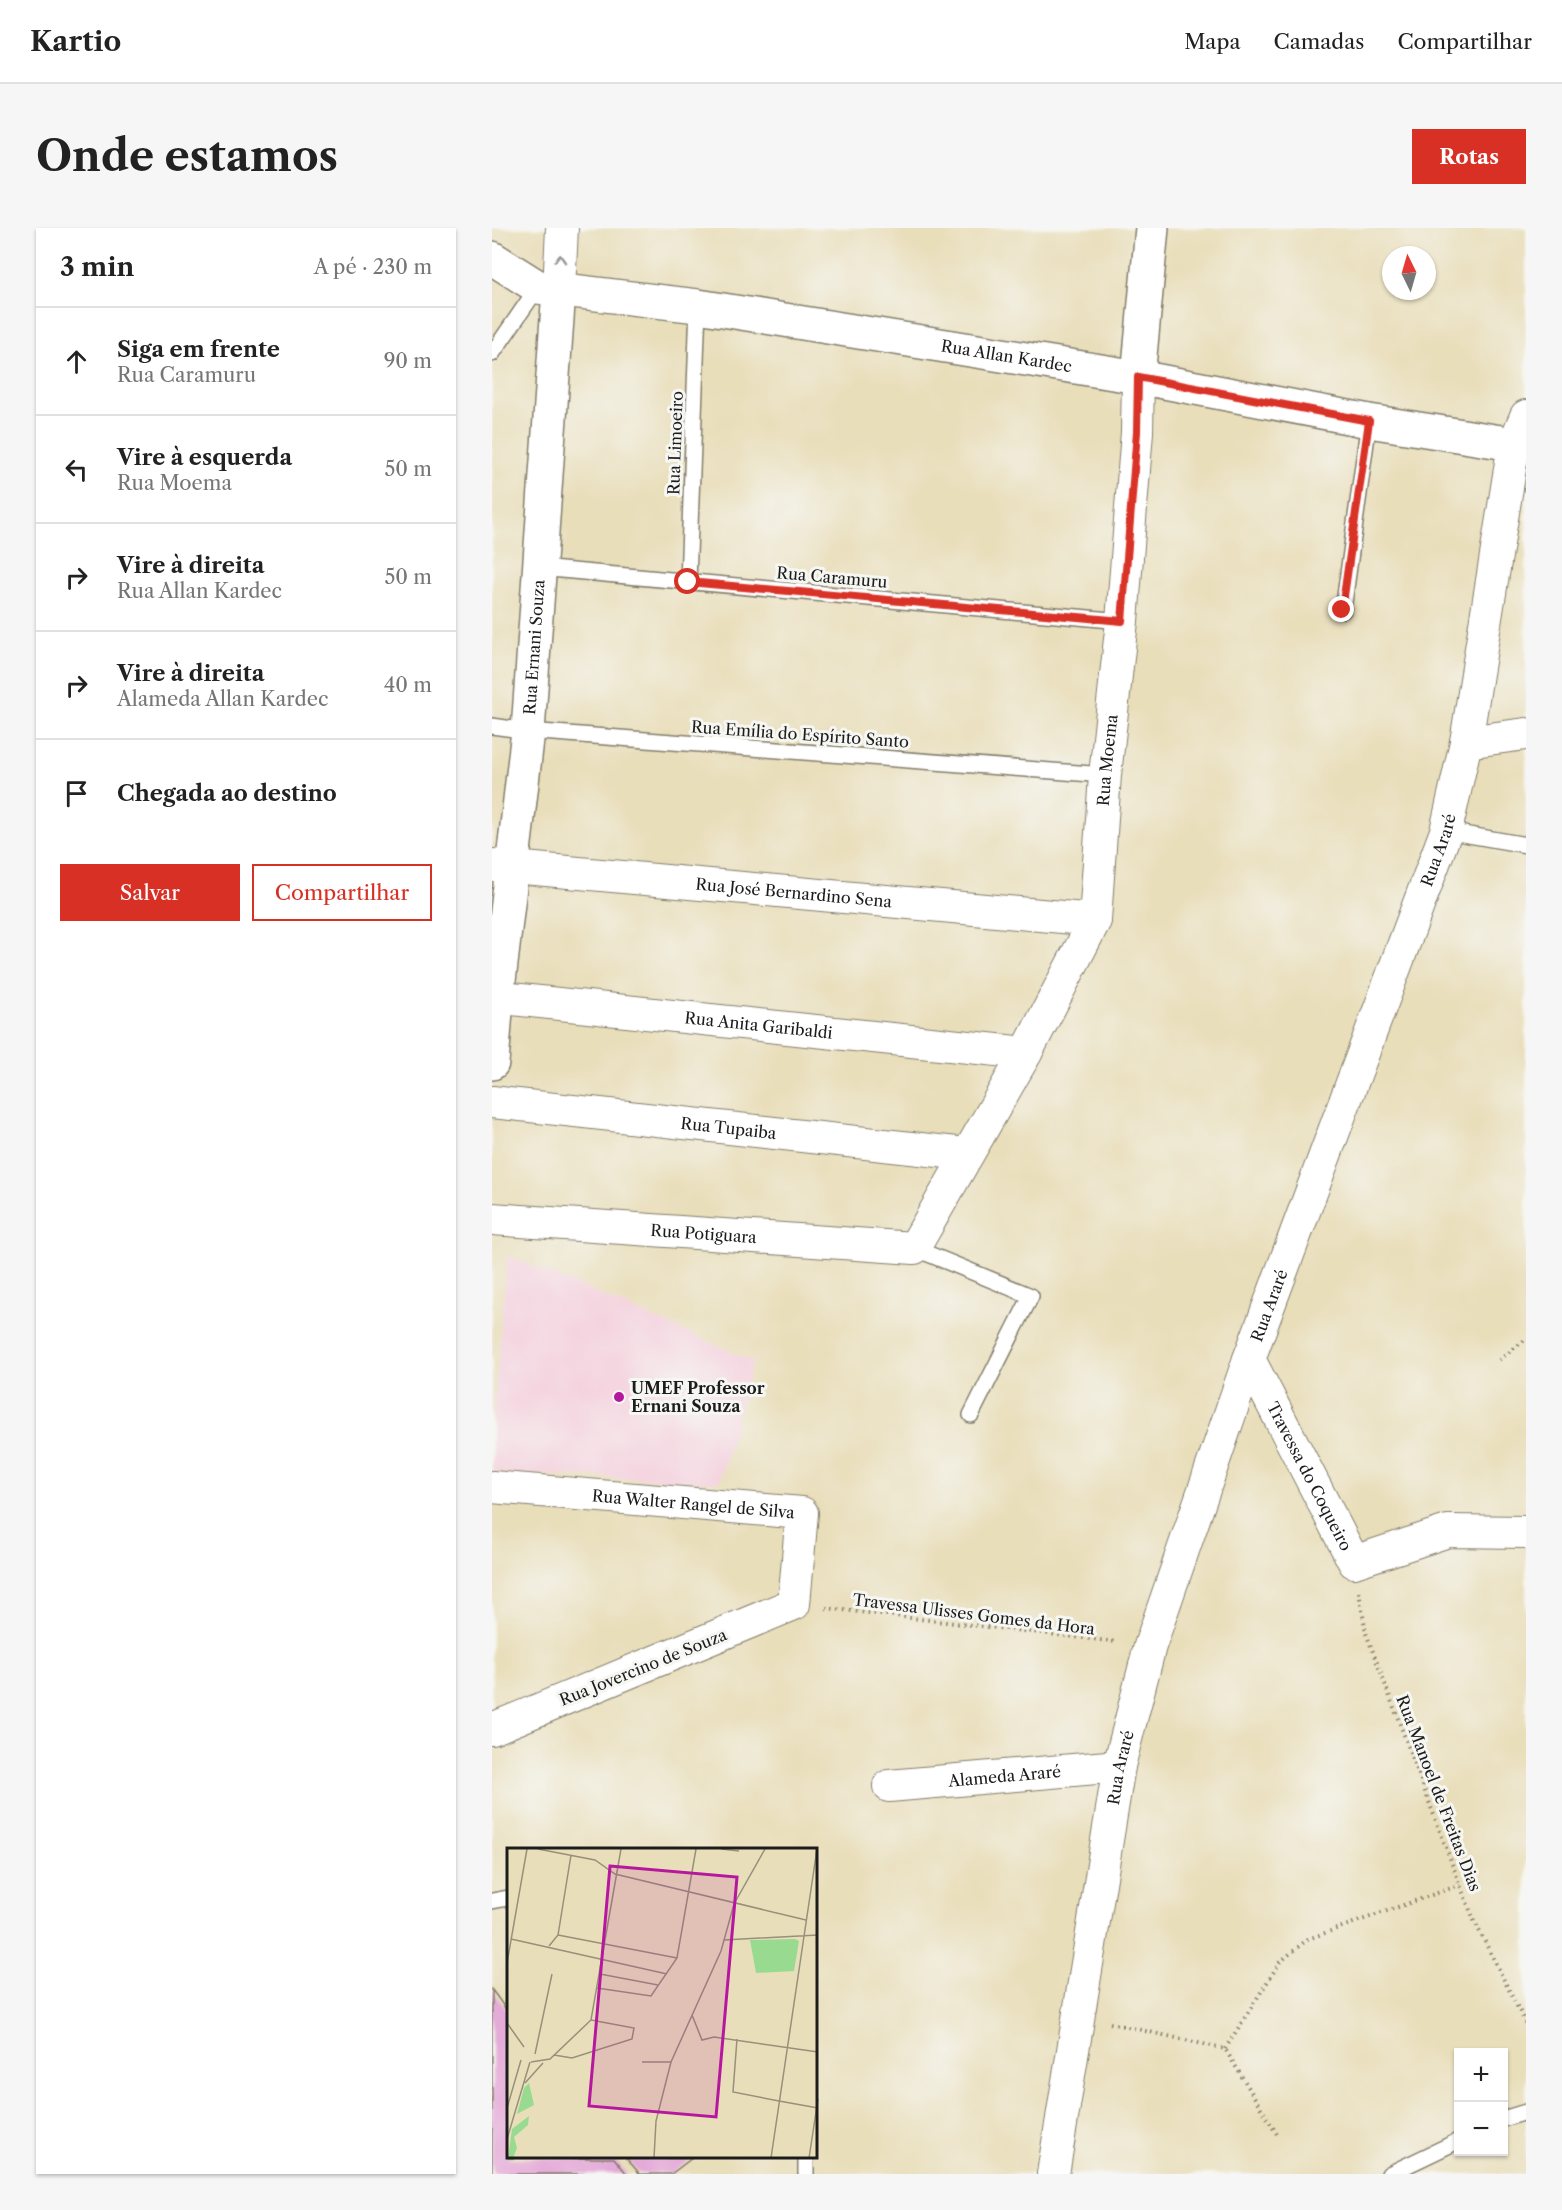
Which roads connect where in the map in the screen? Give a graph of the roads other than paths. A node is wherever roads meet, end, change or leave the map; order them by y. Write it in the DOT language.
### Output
graph roads {
  1 [pos="562,228"];
  2 [pos="1152,228"];
  3 [pos="492,258"];
  4 [pos="548,288"];
  5 [pos="698,306"];
  6 [pos="492,354"];
  7 [pos="1138,377"];
  8 [pos="1369,421"];
  9 [pos="1522,435"];
  10 [pos="539,568"];
  11 [pos="688,582"];
  12 [pos="1342,610"];
  13 [pos="1122,621"];
  14 [pos="492,726"];
  15 [pos="528,731"];
  16 [pos="1526,734"];
  17 [pos="1466,742"];
  18 [pos="1105,775"];
  19 [pos="1446,831"];
  20 [pos="1526,845"];
  21 [pos="502,866"];
  22 [pos="1095,920"];
  23 [pos="494,997"];
  24 [pos="1026,1053"];
  25 [pos="492,1063"];
  26 [pos="492,1102"];
  27 [pos="966,1154"];
  28 [pos="492,1219"];
  29 [pos="914,1248"];
  30 [pos="1249,1359"];
  31 [pos="971,1415"];
  32 [pos="492,1487"];
  33 [pos="1526,1532"];
  34 [pos="794,1605"];
  35 [pos="492,1729"];
  36 [pos="1119,1766"];
  37 [pos="890,1786"];
  38 [pos="507,1898"];
  39 [pos="492,1901"];
  40 [pos="1526,2112"];
  41 [pos="1508,2117"];
  42 [pos="1454,2143"];
  43 [pos="1053,2174"];
  44 [pos="1389,2174"];
  4 -- 1 [label="street, Rua Ernani Souza, one-way"];
  2 -- 7 [label="main road, Rua Moema"];
  3 -- 4 [label="main road, Rua Allan Kardec"];
  4 -- 5 [label="main road, Rua Allan Kardec"];
  4 -- 6 [label="lane"];
  4 -- 10 [label="main road, Rua Ernani Souza"];
  5 -- 7 [label="main road, Rua Allan Kardec"];
  5 -- 11 [label="lane, Rua Limoeiro"];
  7 -- 8 [label="main road, Rua Allan Kardec"];
  7 -- 13 [label="street, Rua Moema"];
  8 -- 9 [label="main road, Rua Allan Kardec"];
  8 -- 12 [label="lane"];
  9 -- 17 [label="street, Rua Araré"];
  10 -- 11 [label="lane, Rua Caramuru"];
  10 -- 15 [label="main road, Rua Ernani Souza"];
  11 -- 13 [label="lane, Rua Caramuru"];
  13 -- 18 [label="street, Rua Moema"];
  14 -- 15 [label="lane, Rua Emília do Espírito Santo"];
  15 -- 18 [label="lane, Rua Emília do Espírito Santo"];
  15 -- 21 [label="main road, Rua Ernani Souza"];
  16 -- 17 [label="street"];
  17 -- 19 [label="street, Rua Araré"];
  18 -- 22 [label="street, Rua Moema"];
  19 -- 20 [label="lane"];
  19 -- 30 [label="street, Rua Araré"];
  21 -- 22 [label="street, Rua José Bernardino Sena"];
  21 -- 23 [label="main road, Rua Ernani Souza"];
  22 -- 24 [label="street, Rua Moema"];
  23 -- 24 [label="street, Rua Anita Garibaldi"];
  23 -- 25 [label="main road, Rua Ernani Souza"];
  24 -- 27 [label="street, Rua Moema"];
  26 -- 27 [label="street, Rua Tupaiba"];
  27 -- 29 [label="street, Rua Moema"];
  28 -- 29 [label="street, Rua Potiguara"];
  29 -- 31 [label="lane"];
  30 -- 33 [label="street, Travessa do Coqueiro"];
  30 -- 36 [label="street, Rua Araré"];
  32 -- 34 [label="street, Rua Walter Rangel de Silva"];
  34 -- 35 [label="street, Rua Jovercino de Souza"];
  36 -- 37 [label="street, Alameda Araré"];
  36 -- 43 [label="street, Rua Araré"];
  38 -- 39 [label="lane"];
  40 -- 41 [label="lane"];
  42 -- 44 [label="lane"];
}
